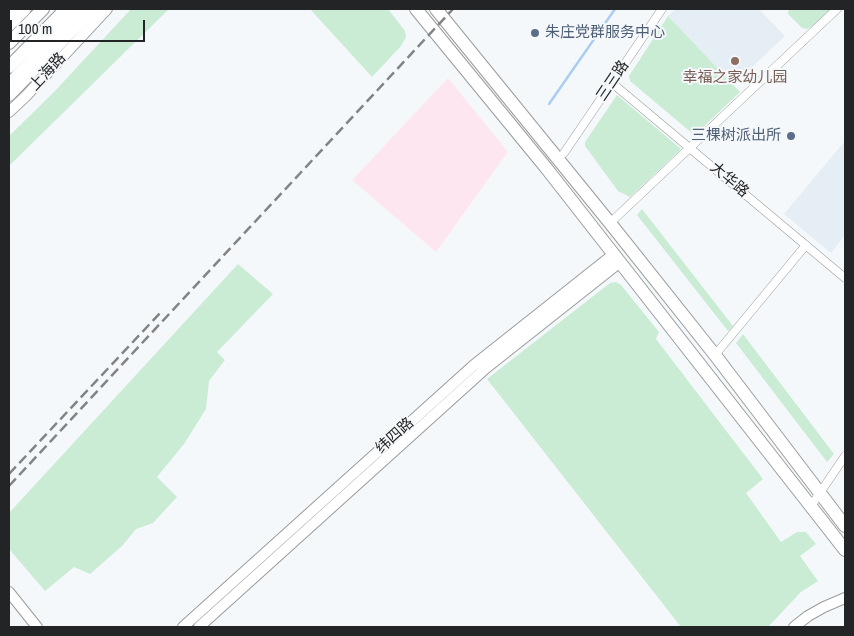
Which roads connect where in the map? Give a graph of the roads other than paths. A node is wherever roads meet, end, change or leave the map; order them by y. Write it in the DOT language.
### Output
graph roads {
  1 [pos="16,9"];
  2 [pos="24,9"];
  3 [pos="43,9"];
  4 [pos="66,9"];
  5 [pos="79,9"];
  6 [pos="93,9"];
  7 [pos="107,9"];
  8 [pos="416,9"];
  9 [pos="436,9"];
  10 [pos="662,9"];
  11 [pos="837,9"];
  12 [pos="9,16"];
  13 [pos="9,25"];
  14 [pos="9,43"];
  15 [pos="9,68"];
  16 [pos="9,84"];
  17 [pos="612,84"];
  18 [pos="9,94"];
  19 [pos="9,112"];
  20 [pos="690,147"];
  21 [pos="564,153"];
  22 [pos="610,223"];
  23 [pos="806,245"];
  24 [pos="617,258"];
  25 [pos="845,278"];
  26 [pos="715,355"];
  27 [pos="845,456"];
  28 [pos="820,493"];
  29 [pos="810,506"];
  30 [pos="845,526"];
  31 [pos="845,550"];
  32 [pos="9,592"];
  33 [pos="845,598"];
  34 [pos="37,627"];
  35 [pos="183,627"];
  36 [pos="199,627"];
  37 [pos="794,627"];
  1 -- 12 [label="main road"];
  2 -- 13 [label="highway"];
  3 -- 14 [label="highway"];
  4 -- 15 [label="highway, 上海路"];
  5 -- 16 [label="main road, 上海路"];
  6 -- 18 [label="highway"];
  7 -- 19 [label="street, 上海路"];
  8 -- 24 [label="highway"];
  9 -- 22 [label="highway"];
  10 -- 17 [label="street, 三三路"];
  11 -- 20 [label="street"];
  17 -- 20 [label="street, 大华路"];
  17 -- 21 [label="street, 三三路"];
  20 -- 22 [label="street"];
  20 -- 23 [label="street, 大华路"];
  22 -- 26 [label="highway"];
  23 -- 25 [label="street, 大华路"];
  23 -- 26 [label="street"];
  24 -- 29 [label="highway"];
  24 -- 35 [label="street, 纬四路"];
  24 -- 36 [label="street, 纬四路"];
  26 -- 28 [label="highway"];
  27 -- 28 [label="street"];
  28 -- 29 [label="street"];
  28 -- 30 [label="highway"];
  29 -- 31 [label="highway"];
  32 -- 34 [label="street"];
  33 -- 37 [label="street"];
}
